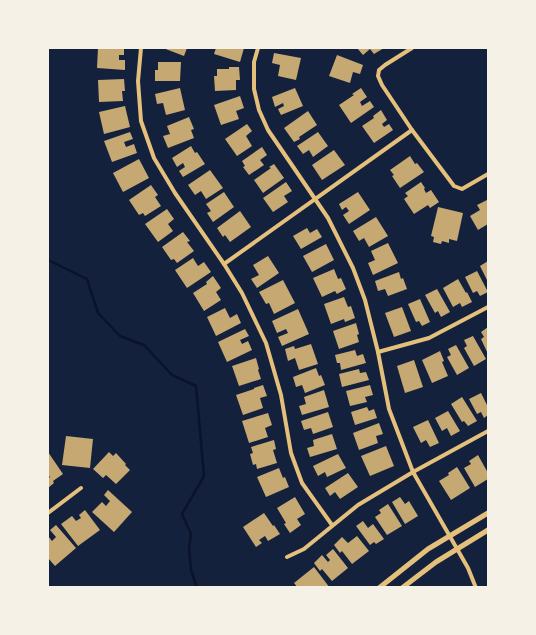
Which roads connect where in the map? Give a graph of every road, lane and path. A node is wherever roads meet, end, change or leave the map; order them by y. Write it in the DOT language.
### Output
graph roads {
  1 [pos="140,48"];
  2 [pos="258,48"];
  3 [pos="412,48"];
  4 [pos="412,130"];
  5 [pos="488,174"];
  6 [pos="316,200"];
  7 [pos="224,264"];
  8 [pos="488,307"];
  9 [pos="378,352"];
  10 [pos="488,431"];
  11 [pos="413,472"];
  12 [pos="81,488"];
  13 [pos="48,513"];
  14 [pos="488,514"];
  15 [pos="332,525"];
  16 [pos="488,530"];
  17 [pos="450,535"];
  18 [pos="457,548"];
  19 [pos="287,557"];
  20 [pos="379,588"];
  21 [pos="402,588"];
  22 [pos="476,588"];
  1 -- 7 [label="street"];
  2 -- 6 [label="street"];
  3 -- 4 [label="street"];
  4 -- 5 [label="street"];
  4 -- 6 [label="street"];
  6 -- 7 [label="street"];
  6 -- 9 [label="street"];
  7 -- 15 [label="street"];
  8 -- 9 [label="street"];
  9 -- 11 [label="street"];
  10 -- 11 [label="street"];
  11 -- 15 [label="street"];
  11 -- 17 [label="street"];
  12 -- 13 [label="street"];
  14 -- 17 [label="street"];
  15 -- 19 [label="street"];
  16 -- 18 [label="street"];
  17 -- 18 [label="street"];
  17 -- 20 [label="street"];
  18 -- 21 [label="street"];
  18 -- 22 [label="street"];
}
